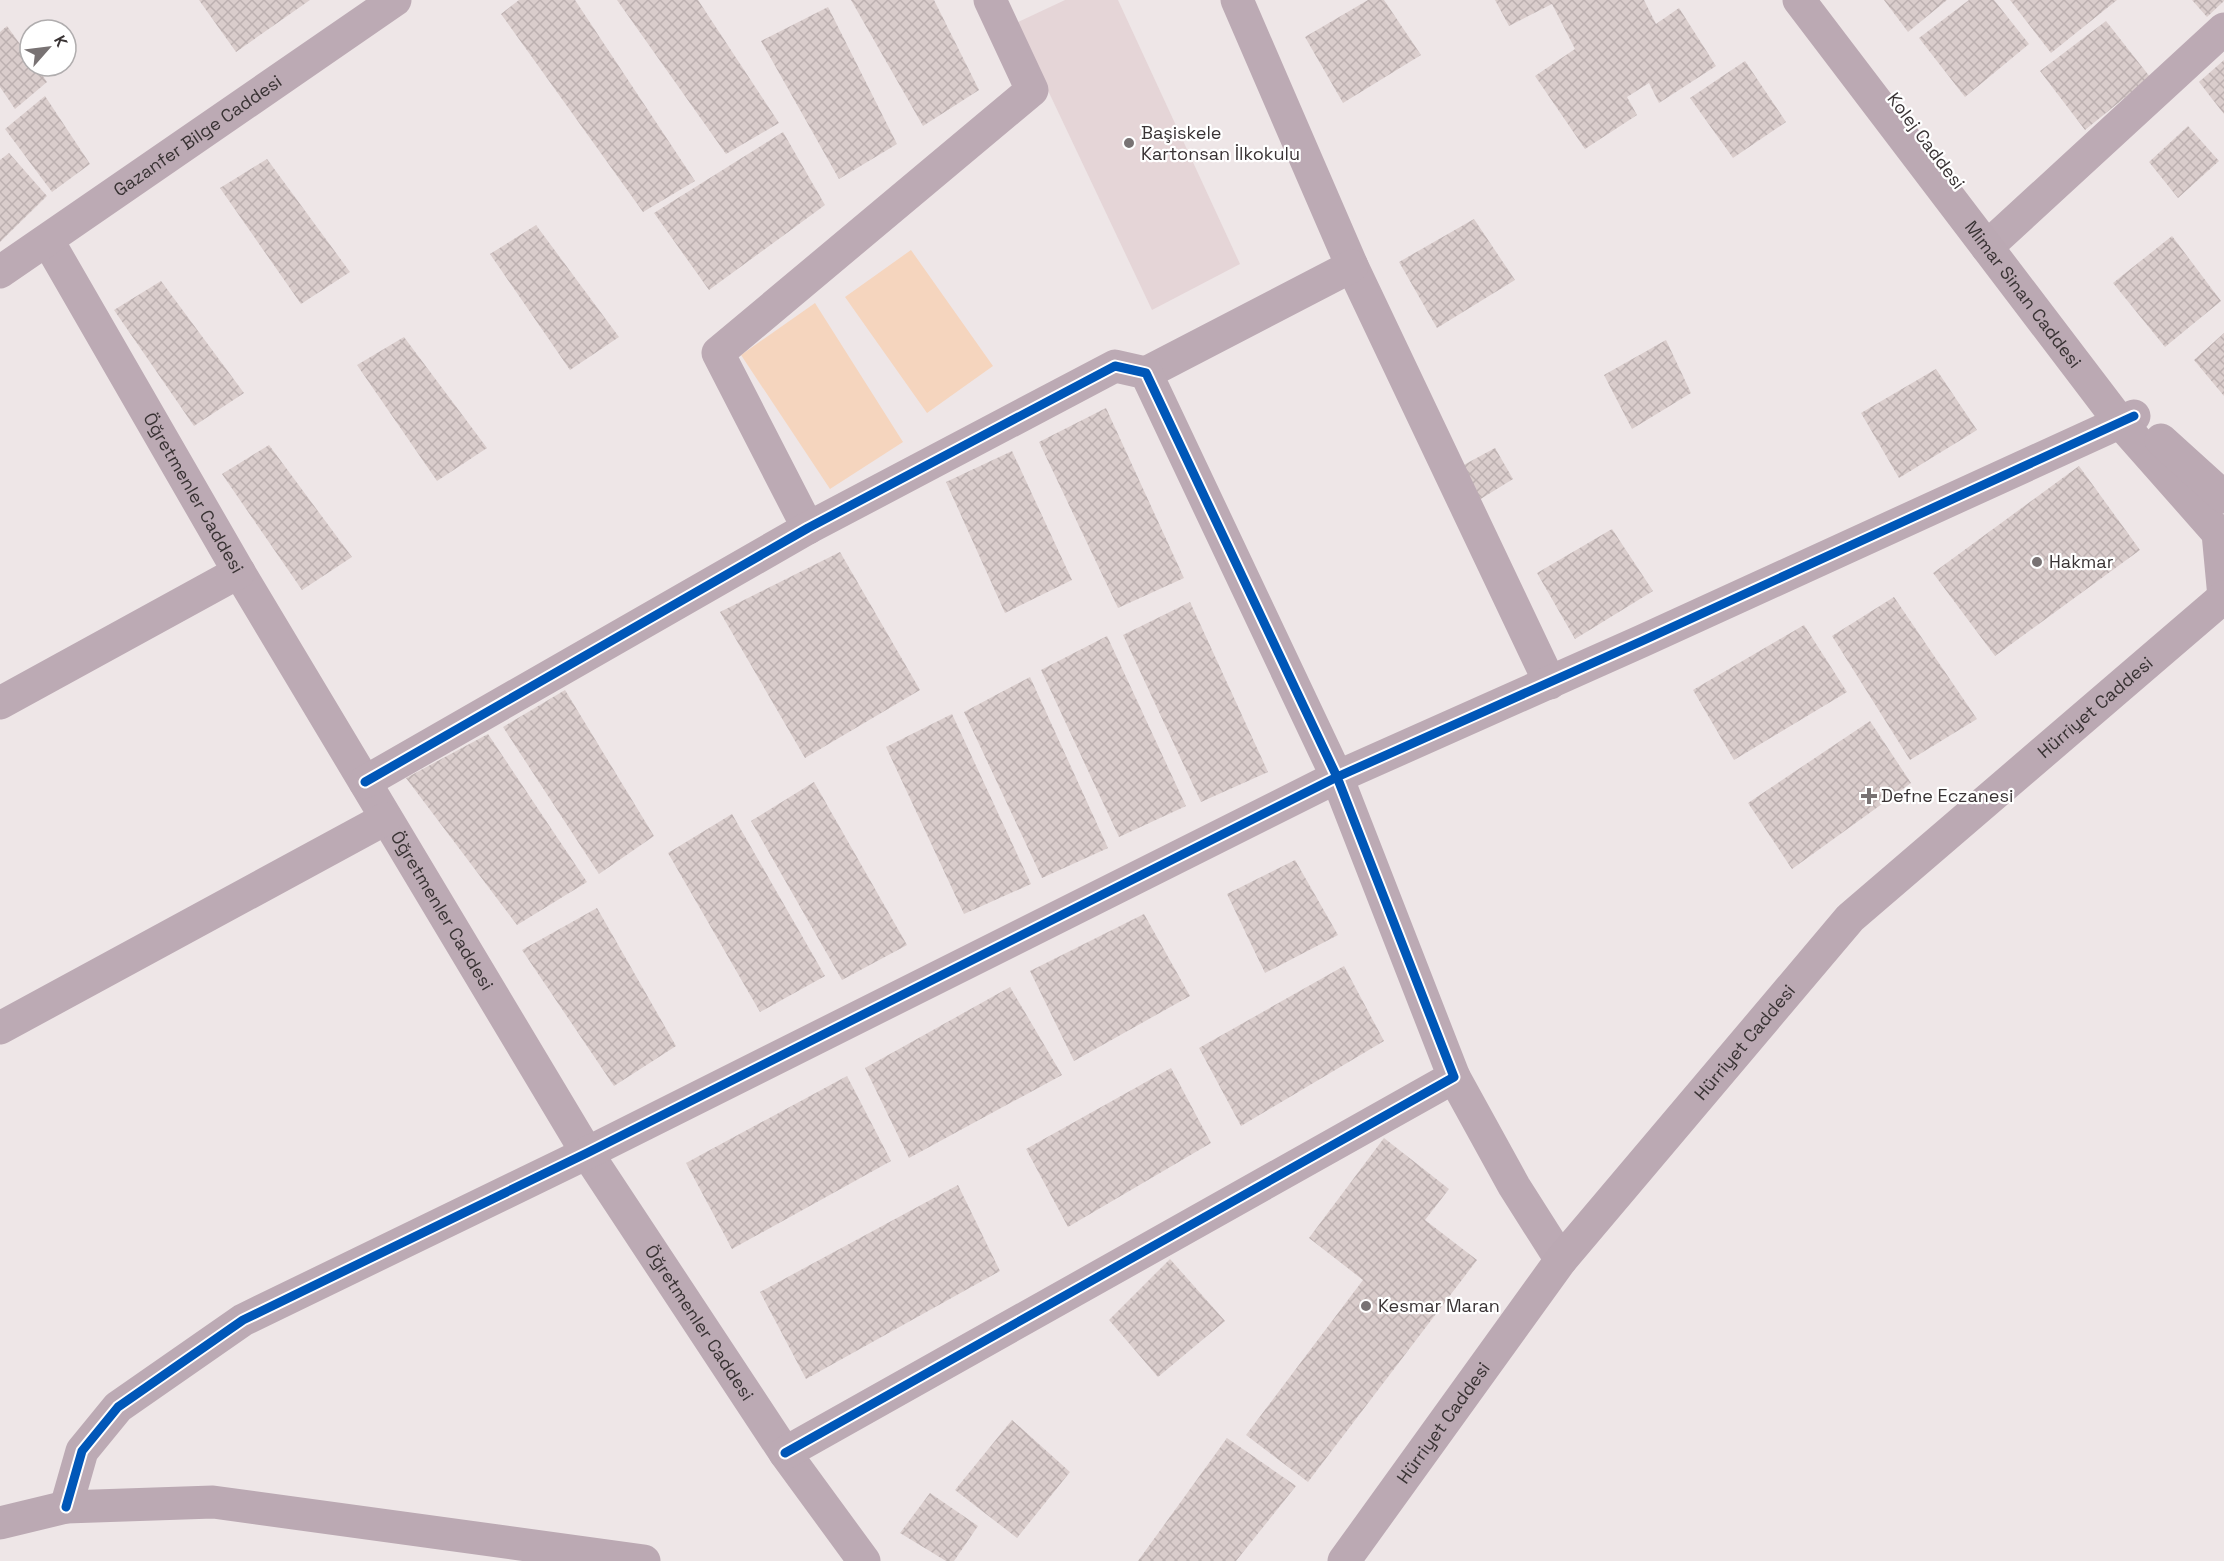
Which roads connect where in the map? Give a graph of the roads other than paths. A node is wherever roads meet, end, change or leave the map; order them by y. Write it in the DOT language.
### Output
graph roads {
  1 [pos="395,0"];
  2 [pos="990,0"];
  3 [pos="1237,0"];
  4 [pos="1799,0"];
  5 [pos="1818,0"];
  6 [pos="2224,29"];
  7 [pos="48,241"];
  8 [pos="1993,241"];
  9 [pos="1352,266"];
  10 [pos="0,272"];
  11 [pos="1146,373"];
  12 [pos="2127,419"];
  13 [pos="2224,498"];
  14 [pos="808,528"];
  15 [pos="238,572"];
  16 [pos="2224,597"];
  17 [pos="1550,682"];
  18 [pos="0,703"];
  19 [pos="1337,777"];
  20 [pos="364,782"];
  21 [pos="385,819"];
  22 [pos="0,1028"];
  23 [pos="1454,1077"];
  24 [pos="587,1153"];
  25 [pos="1561,1260"];
  26 [pos="785,1453"];
  27 [pos="66,1506"];
  28 [pos="0,1523"];
  29 [pos="644,1561"];
  30 [pos="864,1561"];
  31 [pos="1344,1561"];
  1 -- 7 [label="street, Gazanfer Bilge Caddesi"];
  2 -- 14 [label="street"];
  3 -- 9 [label="street"];
  4 -- 8 [label="street, Mimar Sinan Caddesi"];
  5 -- 8 [label="street, Kolej Caddesi"];
  6 -- 8 [label="street"];
  7 -- 10 [label="street, Gazanfer Bilge Caddesi"];
  7 -- 15 [label="street, Öğretmenler Caddesi"];
  8 -- 12 [label="street, Kolej Caddesi"];
  9 -- 11 [label="street"];
  9 -- 17 [label="street"];
  11 -- 14 [label="street"];
  11 -- 19 [label="street"];
  12 -- 13 [label="street, Kolej Caddesi"];
  12 -- 16 [label="street"];
  12 -- 17 [label="street"];
  14 -- 20 [label="street"];
  15 -- 18 [label="street"];
  15 -- 20 [label="street, Öğretmenler Caddesi"];
  16 -- 25 [label="street, Hürriyet Caddesi"];
  17 -- 19 [label="street"];
  19 -- 23 [label="street"];
  19 -- 24 [label="street"];
  20 -- 21 [label="street, Öğretmenler Caddesi"];
  21 -- 22 [label="street"];
  21 -- 24 [label="street, Öğretmenler Caddesi"];
  23 -- 25 [label="street"];
  23 -- 26 [label="street"];
  24 -- 26 [label="street, Öğretmenler Caddesi"];
  24 -- 27 [label="street"];
  25 -- 31 [label="street, Hürriyet Caddesi"];
  26 -- 30 [label="street, Öğretmenler Caddesi"];
  27 -- 28 [label="street"];
  27 -- 29 [label="street"];
}
